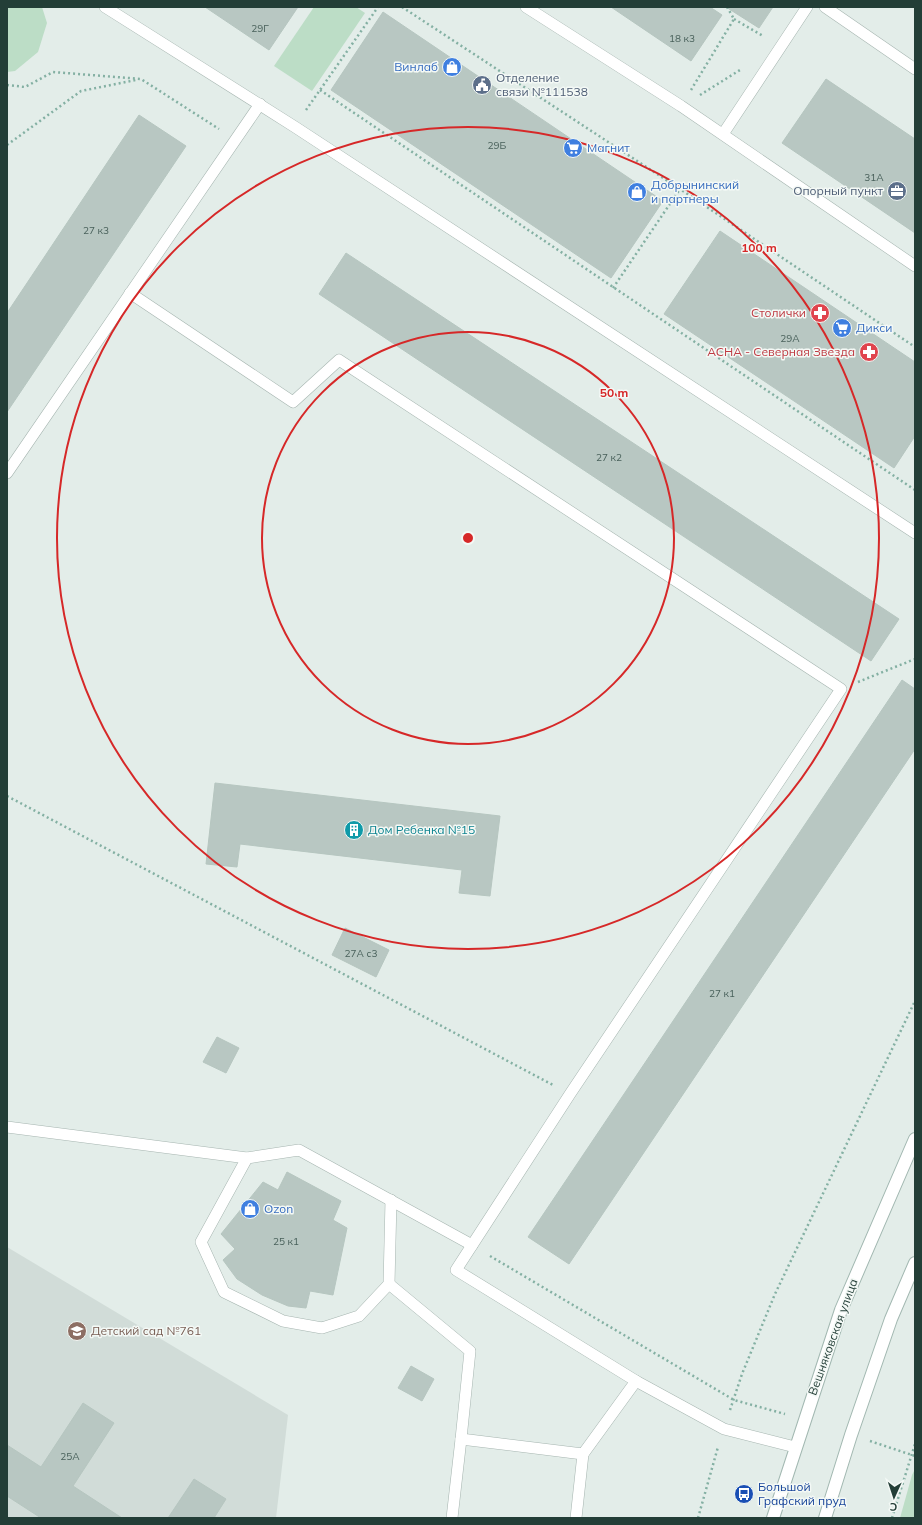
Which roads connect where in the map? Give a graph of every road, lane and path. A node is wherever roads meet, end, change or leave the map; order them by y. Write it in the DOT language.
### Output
graph roads {
  1 [pos="105,7"];
  2 [pos="378,7"];
  3 [pos="402,7"];
  4 [pos="526,7"];
  5 [pos="726,7"];
  6 [pos="806,7"];
  7 [pos="825,7"];
  8 [pos="734,19"];
  9 [pos="781,46"];
  10 [pos="915,69"];
  11 [pos="741,70"];
  12 [pos="141,79"];
  13 [pos="7,85"];
  14 [pos="320,90"];
  15 [pos="260,104"];
  16 [pos="681,106"];
  17 [pos="295,126"];
  18 [pos="723,134"];
  19 [pos="236,140"];
  20 [pos="7,145"];
  21 [pos="680,189"];
  22 [pos="915,266"];
  23 [pos="613,288"];
  24 [pos="130,293"];
  25 [pos="915,347"];
  26 [pos="7,473"];
  27 [pos="915,490"];
  28 [pos="915,533"];
  29 [pos="915,659"];
  30 [pos="841,689"];
  31 [pos="7,796"];
  32 [pos="915,1001"];
  33 [pos="570,1094"];
  34 [pos="7,1127"];
  35 [pos="915,1138"];
  36 [pos="248,1158"];
  37 [pos="391,1200"];
  38 [pos="472,1245"];
  39 [pos="915,1263"];
  40 [pos="389,1284"];
  41 [pos="636,1381"];
  42 [pos="734,1400"];
  43 [pos="724,1429"];
  44 [pos="461,1439"];
  45 [pos="915,1444"];
  46 [pos="795,1447"];
  47 [pos="583,1454"];
  48 [pos="893,1514"];
  49 [pos="452,1518"];
  50 [pos="576,1518"];
  51 [pos="698,1518"];
  52 [pos="773,1518"];
  53 [pos="825,1518"];
  54 [pos="892,1518"];
  55 [pos="897,1518"];
  1 -- 15 [label="lane"];
  2 -- 14 [label="path"];
  3 -- 21 [label="path"];
  4 -- 16 [label="lane"];
  5 -- 8 [label="path"];
  6 -- 9 [label="lane"];
  7 -- 10 [label="lane"];
  8 -- 9 [label="path"];
  8 -- 16 [label="path"];
  9 -- 18 [label="lane"];
  11 -- 16 [label="path"];
  12 -- 13 [label="path"];
  12 -- 19 [label="path"];
  12 -- 20 [label="path"];
  14 -- 17 [label="path"];
  14 -- 23 [label="path"];
  15 -- 17 [label="lane"];
  15 -- 19 [label="lane"];
  16 -- 18 [label="lane"];
  17 -- 28 [label="lane"];
  18 -- 22 [label="lane"];
  19 -- 24 [label="lane"];
  21 -- 23 [label="path"];
  21 -- 25 [label="path"];
  23 -- 27 [label="path"];
  24 -- 26 [label="lane"];
  24 -- 30 [label="lane"];
  29 -- 30 [label="path"];
  30 -- 33 [label="lane"];
  31 -- 33 [label="path"];
  32 -- 42 [label="path"];
  33 -- 38 [label="lane"];
  34 -- 36 [label="lane"];
  35 -- 46 [label="main road, Вешняковская улица"];
  36 -- 37 [label="lane"];
  36 -- 40 [label="lane"];
  37 -- 38 [label="lane"];
  37 -- 40 [label="lane"];
  38 -- 41 [label="lane"];
  38 -- 42 [label="path"];
  39 -- 53 [label="main road"];
  40 -- 44 [label="lane"];
  41 -- 43 [label="lane"];
  41 -- 47 [label="lane"];
  42 -- 43 [label="path"];
  43 -- 46 [label="lane"];
  43 -- 51 [label="path"];
  44 -- 47 [label="lane"];
  44 -- 49 [label="lane"];
  45 -- 48 [label="path"];
  46 -- 52 [label="main road, Вешняковская улица"];
  47 -- 50 [label="lane"];
  48 -- 54 [label="path"];
  48 -- 55 [label="path"];
}
